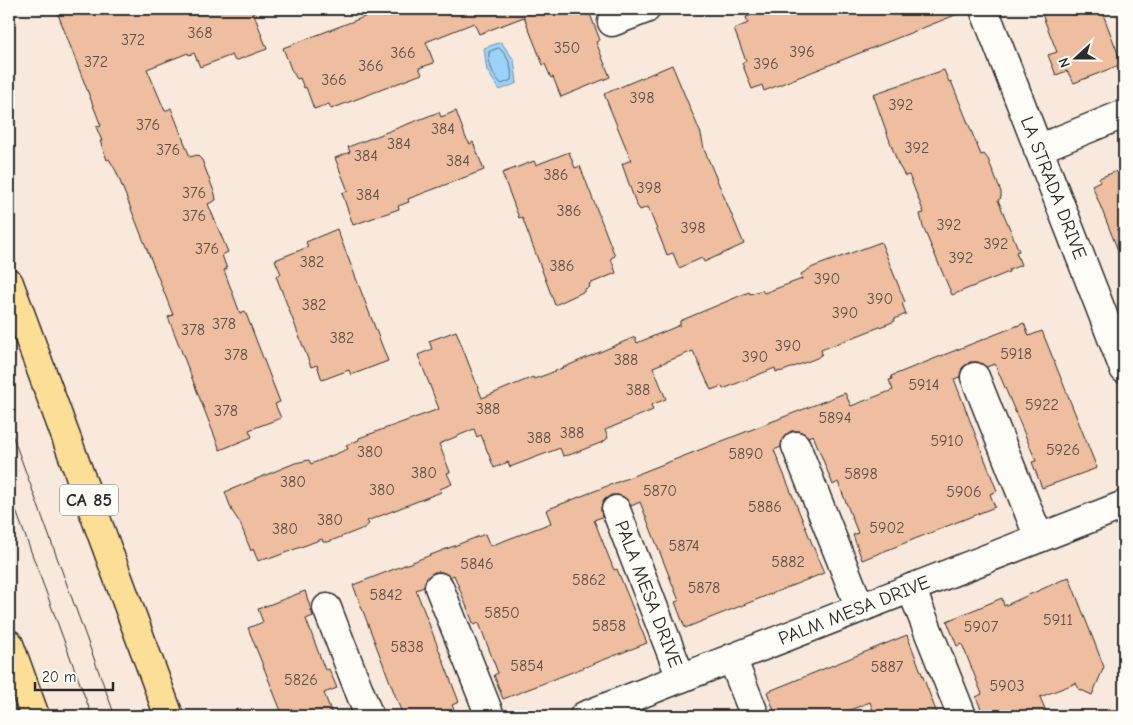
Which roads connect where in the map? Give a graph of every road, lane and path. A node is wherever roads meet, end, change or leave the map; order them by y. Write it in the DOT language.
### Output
graph roads {
  1 [pos="646,9"];
  2 [pos="984,9"];
  3 [pos="612,22"];
  4 [pos="1124,114"];
  5 [pos="1038,148"];
  6 [pos="9,284"];
  7 [pos="1124,368"];
  8 [pos="975,378"];
  9 [pos="796,446"];
  10 [pos="1124,505"];
  11 [pos="616,510"];
  12 [pos="1039,538"];
  13 [pos="439,588"];
  14 [pos="911,588"];
  15 [pos="327,608"];
  16 [pos="860,608"];
  17 [pos="9,644"];
  18 [pos="732,658"];
  19 [pos="681,678"];
  20 [pos="35,716"];
  21 [pos="169,716"];
  22 [pos="368,716"];
  23 [pos="490,716"];
  24 [pos="584,716"];
  25 [pos="755,716"];
  26 [pos="962,716"];
  1 -- 3 [label="street"];
  2 -- 5 [label="street, LA STRADA DRIVE"];
  4 -- 5 [label="street"];
  5 -- 7 [label="street, LA STRADA DRIVE"];
  6 -- 21 [label="highway, CA 85"];
  8 -- 12 [label="street"];
  9 -- 16 [label="street"];
  10 -- 12 [label="street, PALM MESA DRIVE"];
  11 -- 19 [label="street, PALA MESA DRIVE"];
  12 -- 14 [label="street, PALM MESA DRIVE"];
  13 -- 23 [label="street"];
  14 -- 16 [label="street, PALM MESA DRIVE"];
  14 -- 26 [label="street"];
  15 -- 22 [label="street"];
  16 -- 18 [label="street, PALM MESA DRIVE"];
  17 -- 20 [label="highway"];
  18 -- 19 [label="street, PALM MESA DRIVE"];
  18 -- 25 [label="street"];
  19 -- 24 [label="street, PALM MESA DRIVE"];
}
